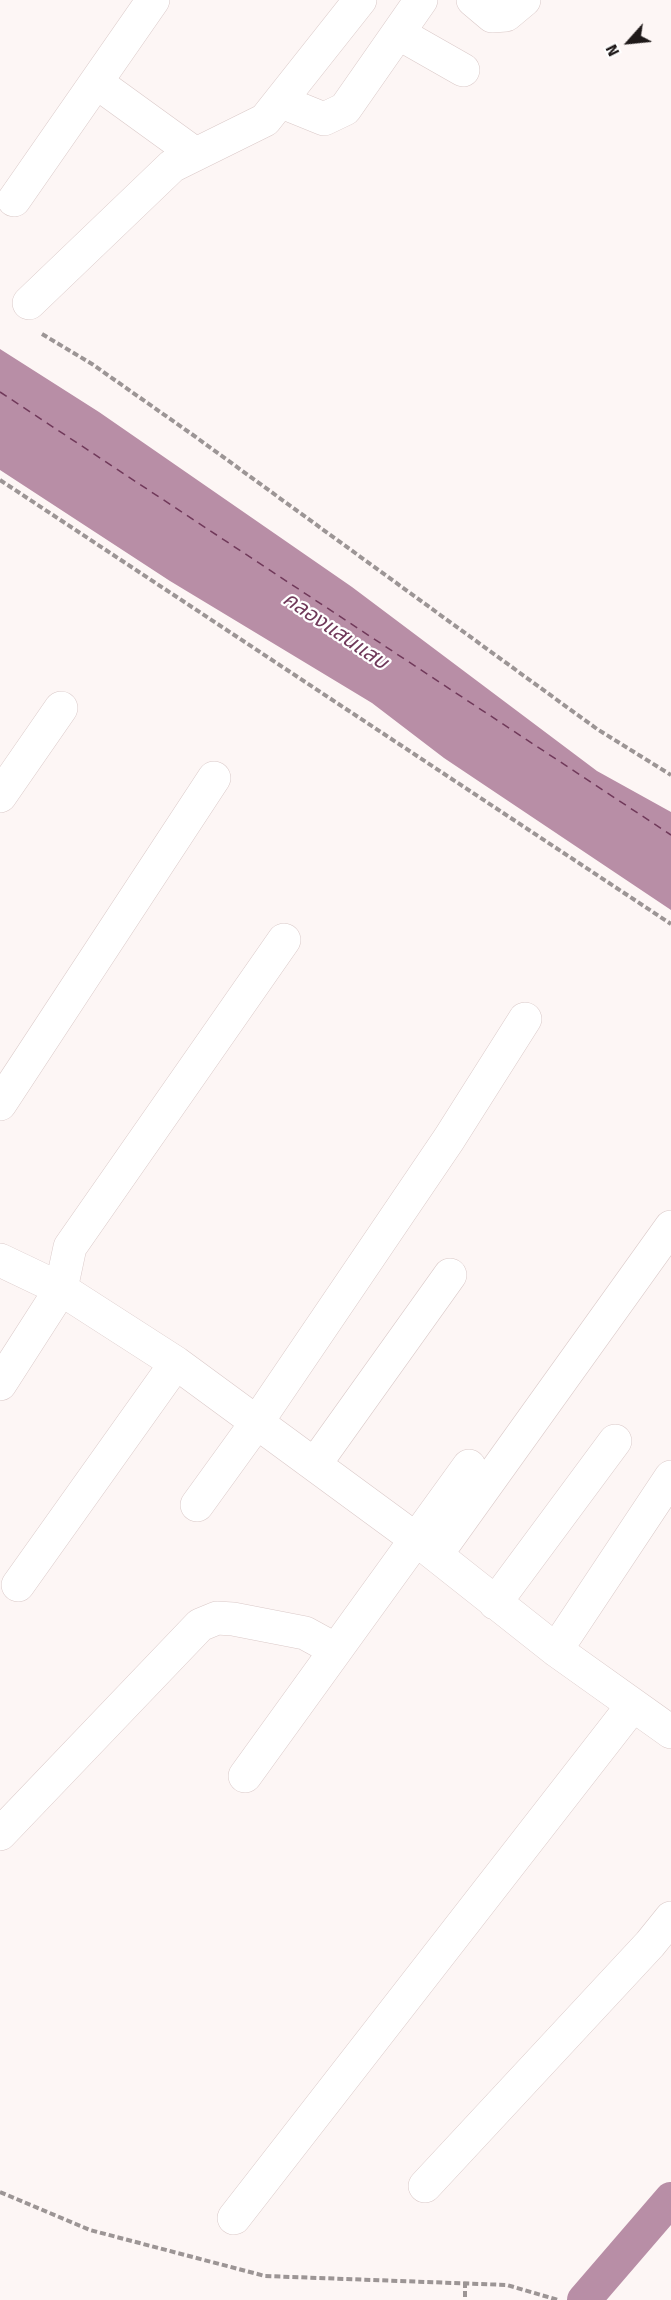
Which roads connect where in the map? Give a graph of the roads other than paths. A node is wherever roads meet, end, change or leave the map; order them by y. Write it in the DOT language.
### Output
graph roads {
  1 [pos="153,0"];
  2 [pos="360,0"];
  3 [pos="421,0"];
  4 [pos="472,0"];
  5 [pos="524,0"];
  6 [pos="398,33"];
  7 [pos="463,70"];
  8 [pos="96,82"];
  9 [pos="282,102"];
  10 [pos="194,153"];
  11 [pos="15,200"];
  12 [pos="28,303"];
  13 [pos="61,708"];
  14 [pos="214,778"];
  15 [pos="0,796"];
  16 [pos="284,940"];
  17 [pos="525,1019"];
  18 [pos="0,1104"];
  19 [pos="671,1227"];
  20 [pos="0,1260"];
  21 [pos="450,1275"];
  22 [pos="61,1289"];
  23 [pos="176,1363"];
  24 [pos="0,1384"];
  25 [pos="257,1422"];
  26 [pos="615,1441"];
  27 [pos="315,1464"];
  28 [pos="469,1466"];
  29 [pos="671,1477"];
  30 [pos="196,1505"];
  31 [pos="426,1548"];
  32 [pos="18,1585"];
  33 [pos="495,1603"];
  34 [pos="336,1650"];
  35 [pos="556,1650"];
  36 [pos="633,1705"];
  37 [pos="671,1732"];
  38 [pos="246,1776"];
  39 [pos="0,1834"];
  40 [pos="671,1918"];
  41 [pos="425,2186"];
  42 [pos="234,2218"];
  1 -- 8 [label="street"];
  2 -- 9 [label="street"];
  3 -- 6 [label="street"];
  4 -- 5 [label="street"];
  6 -- 7 [label="street"];
  6 -- 9 [label="street"];
  8 -- 10 [label="street"];
  8 -- 11 [label="street"];
  9 -- 10 [label="street"];
  10 -- 12 [label="street"];
  13 -- 15 [label="street"];
  14 -- 18 [label="street"];
  16 -- 22 [label="street"];
  17 -- 25 [label="street"];
  19 -- 31 [label="street"];
  20 -- 22 [label="street"];
  21 -- 27 [label="street"];
  22 -- 23 [label="street"];
  22 -- 24 [label="street"];
  23 -- 25 [label="street"];
  23 -- 32 [label="street"];
  25 -- 27 [label="street"];
  25 -- 30 [label="street"];
  26 -- 33 [label="street"];
  27 -- 31 [label="street"];
  28 -- 31 [label="street"];
  29 -- 35 [label="street"];
  31 -- 33 [label="street"];
  31 -- 34 [label="street"];
  33 -- 35 [label="street"];
  34 -- 38 [label="street"];
  34 -- 39 [label="street"];
  35 -- 36 [label="street"];
  36 -- 37 [label="street"];
  36 -- 42 [label="street"];
  40 -- 41 [label="street"];
}
